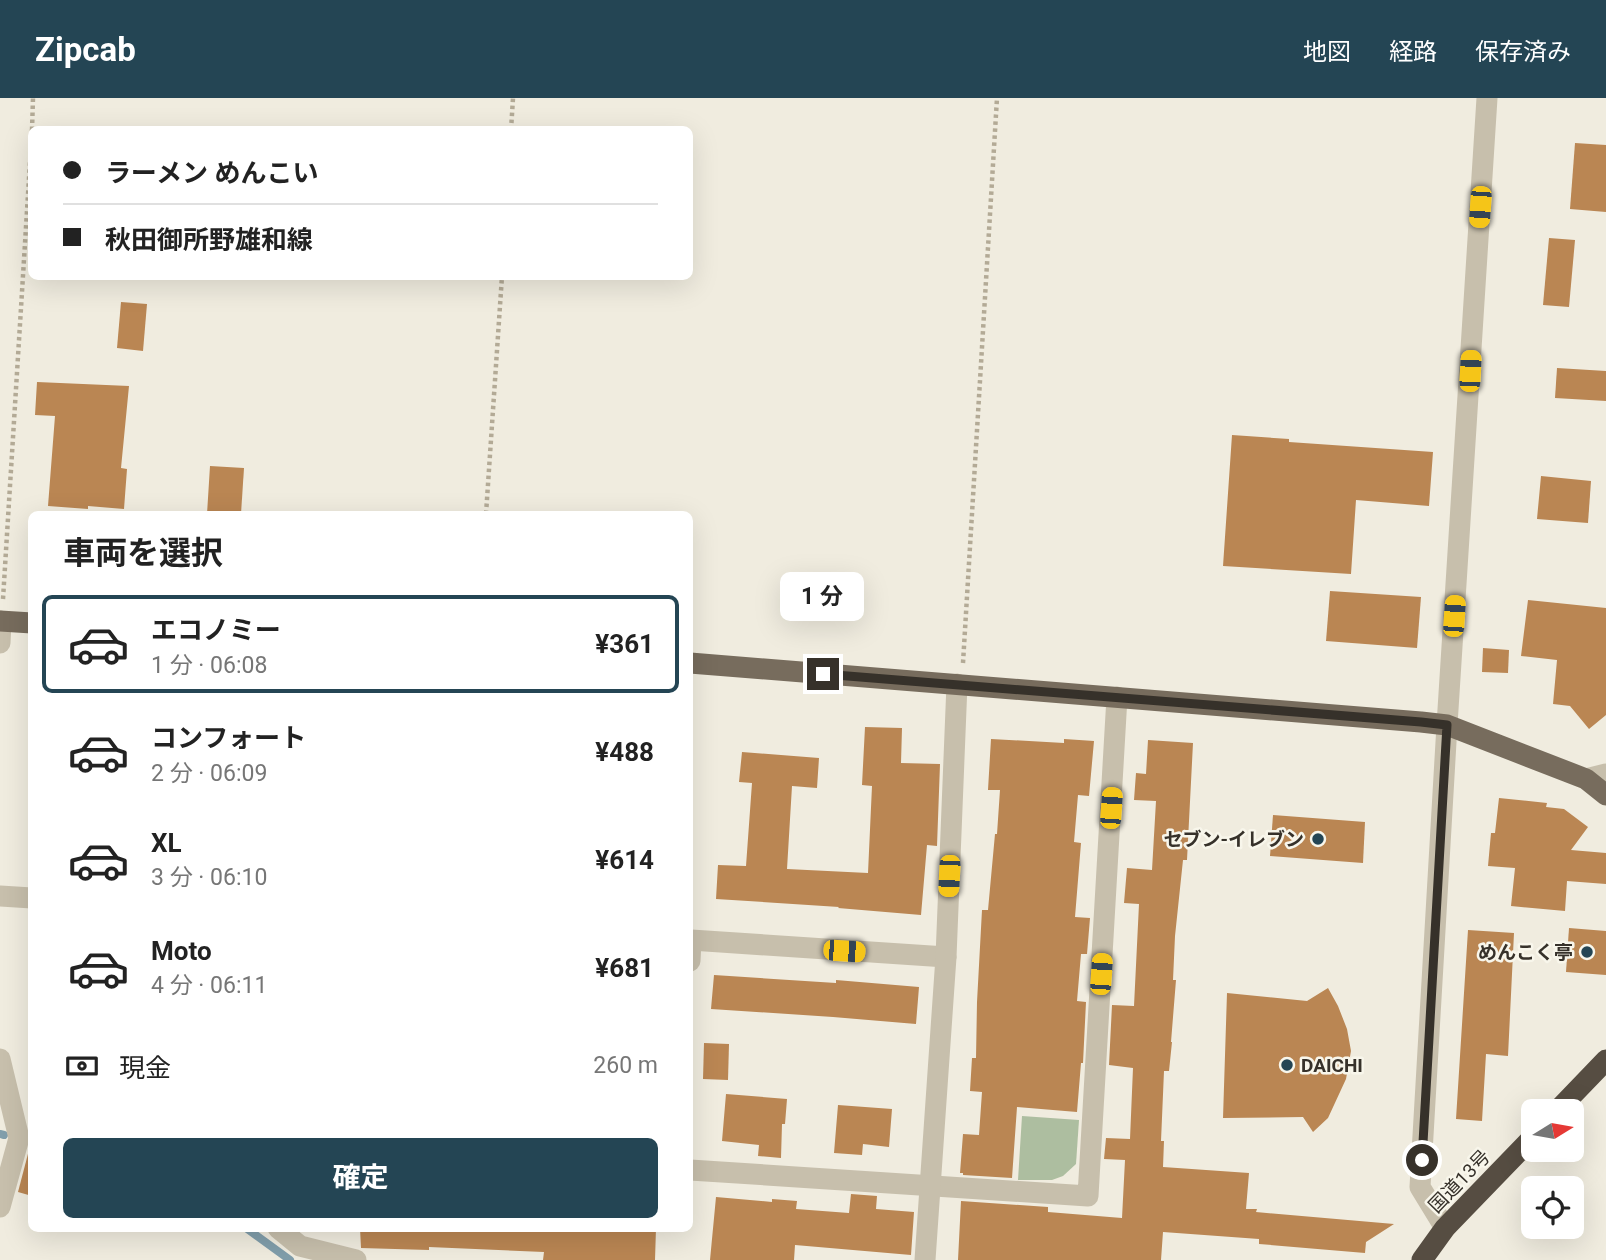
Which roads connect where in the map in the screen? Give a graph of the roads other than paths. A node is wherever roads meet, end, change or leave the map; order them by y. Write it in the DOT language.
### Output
graph roads {
  1 [pos="1487,98"];
  2 [pos="1,621"];
  3 [pos="28,623"];
  4 [pos="0,643"];
  5 [pos="693,663"];
  6 [pos="960,684"];
  7 [pos="1117,697"];
  8 [pos="1447,725"];
  9 [pos="1596,777"];
  10 [pos="1606,795"];
  11 [pos="0,896"];
  12 [pos="28,898"];
  13 [pos="693,947"];
  14 [pos="946,957"];
  15 [pos="0,1059"];
  16 [pos="1606,1060"];
  17 [pos="1569,1099"];
  18 [pos="25,1139"];
  19 [pos="1521,1149"];
  20 [pos="693,1170"];
  21 [pos="929,1185"];
  22 [pos="0,1207"];
  23 [pos="1445,1228"];
  24 [pos="283,1232"];
  25 [pos="356,1260"];
  26 [pos="925,1260"];
  27 [pos="1422,1260"];
  1 -- 8 [label="street"];
  2 -- 3 [label="main road"];
  2 -- 4 [label="street"];
  5 -- 6 [label="main road"];
  6 -- 7 [label="main road"];
  6 -- 14 [label="street"];
  7 -- 8 [label="main road"];
  7 -- 21 [label="street"];
  8 -- 9 [label="main road"];
  8 -- 23 [label="street"];
  9 -- 10 [label="main road"];
  11 -- 12 [label="street"];
  13 -- 14 [label="street"];
  14 -- 21 [label="street"];
  15 -- 18 [label="street"];
  16 -- 17 [label="highway"];
  18 -- 22 [label="street"];
  19 -- 23 [label="highway, 国道13号"];
  20 -- 21 [label="street"];
  21 -- 26 [label="street"];
  23 -- 27 [label="highway, 国道13号"];
  24 -- 25 [label="street"];
}
